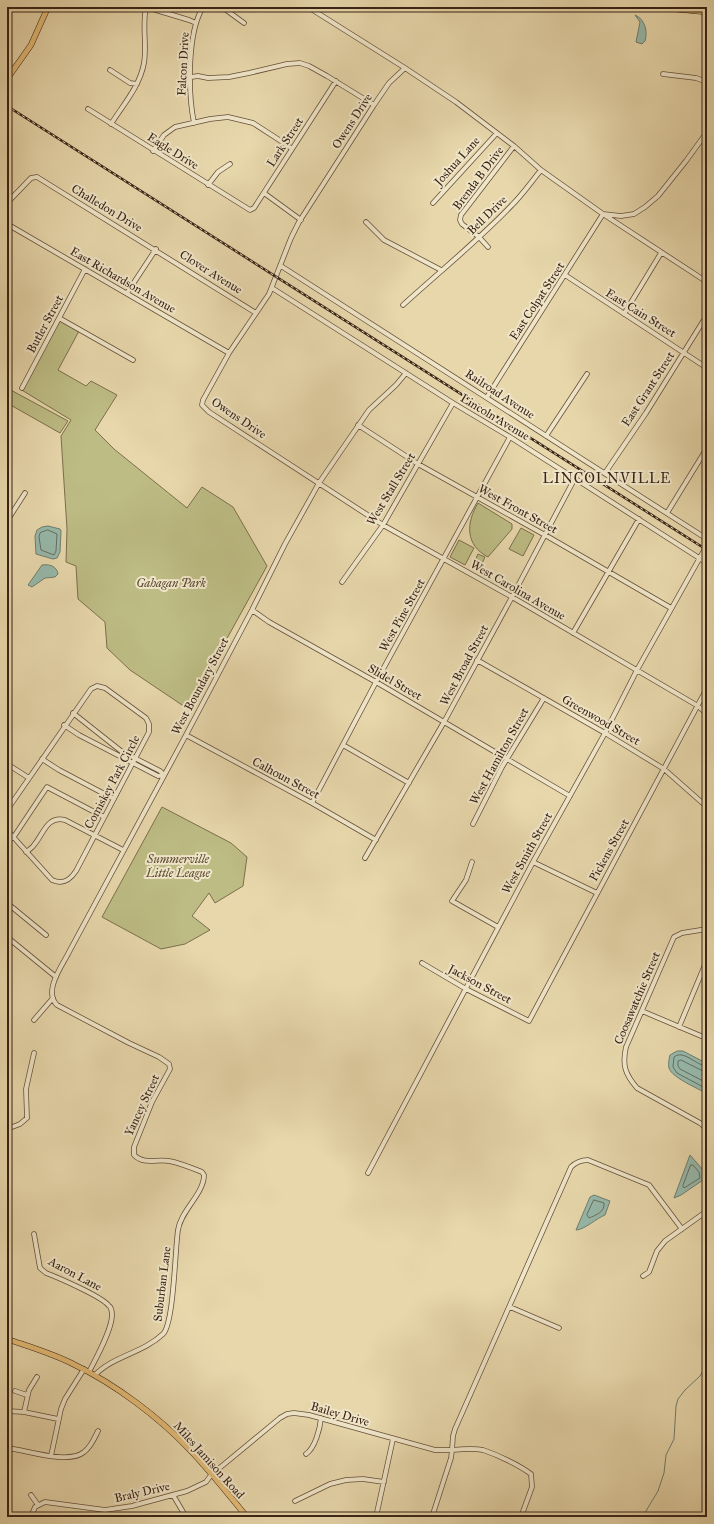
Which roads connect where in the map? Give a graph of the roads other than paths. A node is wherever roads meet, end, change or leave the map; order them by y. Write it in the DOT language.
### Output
graph roads {
  1 [pos="14,7"];
  2 [pos="48,7"];
  3 [pos="146,7"];
  4 [pos="203,7"];
  5 [pos="222,7"];
  6 [pos="308,7"];
  7 [pos="655,7"];
  8 [pos="7,8"];
  9 [pos="707,12"];
  10 [pos="196,23"];
  11 [pos="244,23"];
  12 [pos="404,68"];
  13 [pos="110,70"];
  14 [pos="663,74"];
  15 [pos="191,77"];
  16 [pos="7,79"];
  17 [pos="336,81"];
  18 [pos="707,82"];
  19 [pos="137,84"];
  20 [pos="374,105"];
  21 [pos="88,109"];
  22 [pos="194,123"];
  23 [pos="111,124"];
  24 [pos="707,132"];
  25 [pos="496,133"];
  26 [pos="514,146"];
  27 [pos="292,149"];
  28 [pos="153,151"];
  29 [pos="230,164"];
  30 [pos="541,170"];
  31 [pos="208,185"];
  32 [pos="264,193"];
  33 [pos="7,202"];
  34 [pos="433,203"];
  35 [pos="248,210"];
  36 [pos="603,214"];
  37 [pos="301,220"];
  38 [pos="366,222"];
  39 [pos="7,224"];
  40 [pos="479,237"];
  41 [pos="488,247"];
  42 [pos="156,249"];
  43 [pos="662,253"];
  44 [pos="281,266"];
  45 [pos="85,269"];
  46 [pos="441,270"];
  47 [pos="565,275"];
  48 [pos="707,282"];
  49 [pos="272,288"];
  50 [pos="127,293"];
  51 [pos="269,294"];
  52 [pos="283,294"];
  53 [pos="403,305"];
  54 [pos="256,312"];
  55 [pos="624,314"];
  56 [pos="707,315"];
  57 [pos="59,318"];
  58 [pos="684,352"];
  59 [pos="230,353"];
  60 [pos="133,360"];
  61 [pos="707,368"];
  62 [pos="406,372"];
  63 [pos="587,374"];
  64 [pos="22,388"];
  65 [pos="487,397"];
  66 [pos="453,403"];
  67 [pos="358,425"];
  68 [pos="546,436"];
  69 [pos="510,437"];
  70 [pos="707,448"];
  71 [pos="418,464"];
  72 [pos="605,473"];
  73 [pos="575,478"];
  74 [pos="319,483"];
  75 [pos="26,492"];
  76 [pos="478,498"];
  77 [pos="667,513"];
  78 [pos="639,519"];
  79 [pos="7,522"];
  80 [pos="383,525"];
  81 [pos="545,535"];
  82 [pos="707,539"];
  83 [pos="707,545"];
  84 [pos="699,558"];
  85 [pos="444,559"];
  86 [pos="707,563"];
  87 [pos="609,573"];
  88 [pos="342,582"];
  89 [pos="512,597"];
  90 [pos="671,608"];
  91 [pos="252,610"];
  92 [pos="573,633"];
  93 [pos="477,660"];
  94 [pos="637,670"];
  95 [pos="376,682"];
  96 [pos="707,688"];
  97 [pos="544,698"];
  98 [pos="698,706"];
  99 [pos="73,713"];
  100 [pos="707,714"];
  101 [pos="444,722"];
  102 [pos="64,725"];
  103 [pos="605,733"];
  104 [pos="100,734"];
  105 [pos="186,735"];
  106 [pos="93,742"];
  107 [pos="343,745"];
  108 [pos="135,758"];
  109 [pos="42,759"];
  110 [pos="506,759"];
  111 [pos="132,763"];
  112 [pos="7,764"];
  113 [pos="664,769"];
  114 [pos="164,775"];
  115 [pos="29,778"];
  116 [pos="408,783"];
  117 [pos="570,796"];
  118 [pos="114,799"];
  119 [pos="312,803"];
  120 [pos="707,807"];
  121 [pos="7,810"];
  122 [pos="104,817"];
  123 [pos="473,824"];
  124 [pos="7,830"];
  125 [pos="94,836"];
  126 [pos="14,838"];
  127 [pos="376,840"];
  128 [pos="123,850"];
  129 [pos="26,852"];
  130 [pos="365,858"];
  131 [pos="472,862"];
  132 [pos="533,862"];
  133 [pos="597,893"];
  134 [pos="7,904"];
  135 [pos="498,927"];
  136 [pos="707,929"];
  137 [pos="46,935"];
  138 [pos="7,937"];
  139 [pos="707,960"];
  140 [pos="422,963"];
  141 [pos="56,977"];
  142 [pos="466,988"];
  143 [pos="53,998"];
  144 [pos="642,1011"];
  145 [pos="34,1020"];
  146 [pos="529,1021"];
  147 [pos="679,1026"];
  148 [pos="707,1037"];
  149 [pos="34,1053"];
  150 [pos="707,1129"];
  151 [pos="7,1130"];
  152 [pos="368,1173"];
  153 [pos="201,1186"];
  154 [pos="707,1211"];
  155 [pos="682,1229"];
  156 [pos="34,1234"];
  157 [pos="643,1276"];
  158 [pos="510,1307"];
  159 [pos="559,1328"];
  160 [pos="8,1340"];
  161 [pos="7,1348"];
  162 [pos="84,1369"];
  163 [pos="89,1372"];
  164 [pos="95,1375"];
  165 [pos="37,1377"];
  166 [pos="14,1391"];
  167 [pos="28,1396"];
  168 [pos="7,1410"];
  169 [pos="24,1412"];
  170 [pos="321,1418"];
  171 [pos="58,1419"];
  172 [pos="98,1431"];
  173 [pos="393,1439"];
  174 [pos="7,1448"];
  175 [pos="452,1450"];
  176 [pos="306,1454"];
  177 [pos="51,1456"];
  178 [pos="211,1474"];
  179 [pos="384,1482"];
  180 [pos="31,1495"];
  181 [pos="173,1495"];
  182 [pos="295,1501"];
  183 [pos="38,1505"];
  184 [pos="31,1517"];
  185 [pos="186,1517"];
  186 [pos="247,1517"];
  187 [pos="376,1517"];
  188 [pos="432,1517"];
  189 [pos="521,1517"];
  1 -- 8 [label="street"];
  2 -- 16 [label="main road"];
  3 -- 10 [label="street"];
  3 -- 19 [label="street"];
  4 -- 10 [label="street, Falcon Drive"];
  5 -- 11 [label="street"];
  6 -- 12 [label="street"];
  7 -- 9 [label="main road"];
  10 -- 15 [label="street, Falcon Drive"];
  12 -- 20 [label="street, Owens Drive"];
  12 -- 25 [label="street"];
  13 -- 19 [label="street"];
  14 -- 18 [label="street"];
  15 -- 17 [label="street"];
  15 -- 22 [label="street, Falcon Drive"];
  17 -- 20 [label="street"];
  17 -- 27 [label="street, Lark Street"];
  19 -- 23 [label="street"];
  20 -- 37 [label="street, Owens Drive"];
  21 -- 23 [label="street, Eagle Drive"];
  22 -- 27 [label="street"];
  22 -- 28 [label="street"];
  23 -- 28 [label="street, Eagle Drive"];
  24 -- 36 [label="street"];
  25 -- 26 [label="street"];
  25 -- 34 [label="street, Joshua Lane"];
  26 -- 30 [label="street"];
  26 -- 40 [label="street, Brenda B Drive"];
  27 -- 32 [label="street, Lark Street"];
  28 -- 31 [label="street, Eagle Drive"];
  29 -- 31 [label="street"];
  30 -- 36 [label="street"];
  30 -- 40 [label="street, Bell Drive"];
  31 -- 35 [label="street, Eagle Drive"];
  32 -- 35 [label="street, Lark Street"];
  32 -- 37 [label="street"];
  33 -- 42 [label="street, Challedon Drive"];
  36 -- 43 [label="street"];
  36 -- 47 [label="street, East Colpat Street"];
  37 -- 44 [label="street, Owens Drive"];
  38 -- 46 [label="street"];
  39 -- 45 [label="street, East Richardson Avenue"];
  40 -- 41 [label="street, Brenda B Drive"];
  40 -- 46 [label="street, Bell Drive"];
  42 -- 50 [label="street"];
  42 -- 54 [label="street, Clover Avenue"];
  43 -- 48 [label="street"];
  43 -- 55 [label="street"];
  44 -- 49 [label="street, Owens Drive"];
  44 -- 65 [label="street, Railroad Avenue"];
  45 -- 50 [label="street, East Richardson Avenue"];
  45 -- 57 [label="street, Butler Street"];
  46 -- 53 [label="street, Bell Drive"];
  47 -- 55 [label="street, East Cain Street"];
  47 -- 65 [label="street, East Colpat Street"];
  49 -- 51 [label="street, Owens Drive"];
  49 -- 52 [label="street, Lincoln Avenue"];
  50 -- 59 [label="street, East Richardson Avenue"];
  51 -- 52 [label="street"];
  51 -- 54 [label="street, Owens Drive"];
  52 -- 62 [label="street, Lincoln Avenue"];
  54 -- 59 [label="street, Owens Drive"];
  55 -- 58 [label="street, East Cain Street"];
  56 -- 58 [label="street, East Grant Street"];
  57 -- 60 [label="street"];
  57 -- 64 [label="street, Butler Street"];
  58 -- 61 [label="street, East Cain Street"];
  58 -- 72 [label="street, East Grant Street"];
  59 -- 74 [label="street, Owens Drive"];
  62 -- 66 [label="street, Lincoln Avenue"];
  62 -- 67 [label="street, West Boundary Street"];
  63 -- 68 [label="street"];
  65 -- 68 [label="street, Railroad Avenue"];
  66 -- 69 [label="street, Lincoln Avenue"];
  66 -- 71 [label="street, West Stall Street"];
  67 -- 71 [label="street, West Front Street"];
  67 -- 74 [label="street, West Boundary Street"];
  68 -- 72 [label="street, Railroad Avenue"];
  69 -- 73 [label="street, Lincoln Avenue"];
  69 -- 76 [label="street, West Pine Street"];
  70 -- 77 [label="street"];
  71 -- 76 [label="street, West Front Street"];
  71 -- 80 [label="street, West Stall Street"];
  72 -- 77 [label="street, Railroad Avenue"];
  73 -- 78 [label="street, Lincoln Avenue"];
  73 -- 81 [label="street, West Broad Street"];
  74 -- 80 [label="street, West Carolina Avenue"];
  74 -- 91 [label="street, West Boundary Street"];
  75 -- 79 [label="street"];
  76 -- 81 [label="street, West Front Street"];
  76 -- 85 [label="street, West Pine Street"];
  77 -- 82 [label="street, Railroad Avenue"];
  78 -- 84 [label="street, Lincoln Avenue"];
  78 -- 87 [label="street"];
  80 -- 85 [label="street, West Carolina Avenue"];
  80 -- 88 [label="street, West Stall Street"];
  81 -- 87 [label="street, West Front Street"];
  81 -- 89 [label="street, West Broad Street"];
  83 -- 84 [label="street, West Smith Street"];
  84 -- 86 [label="street, Lincoln Avenue"];
  84 -- 90 [label="street, West Smith Street"];
  85 -- 89 [label="street, West Carolina Avenue"];
  85 -- 95 [label="street, West Pine Street"];
  87 -- 90 [label="street, West Front Street"];
  87 -- 92 [label="street"];
  89 -- 92 [label="street, West Carolina Avenue"];
  89 -- 93 [label="street, West Broad Street"];
  90 -- 94 [label="street, West Smith Street"];
  91 -- 95 [label="street, Slidel Street"];
  91 -- 105 [label="street, West Boundary Street"];
  92 -- 94 [label="street, West Carolina Avenue"];
  93 -- 97 [label="street, Greenwood Street"];
  93 -- 101 [label="street, West Broad Street"];
  94 -- 98 [label="street, West Carolina Avenue"];
  94 -- 103 [label="street, West Smith Street"];
  95 -- 101 [label="street, Slidel Street"];
  95 -- 107 [label="street, West Pine Street"];
  96 -- 98 [label="street, Pickens Street"];
  97 -- 103 [label="street, Greenwood Street"];
  97 -- 110 [label="street, West Hamilton Street"];
  98 -- 100 [label="street, West Carolina Avenue"];
  98 -- 113 [label="street, Pickens Street"];
  99 -- 102 [label="street, Comiskey Park Circle"];
  99 -- 104 [label="street"];
  99 -- 108 [label="street, Comiskey Park Circle"];
  101 -- 110 [label="street, Slidel Street"];
  101 -- 116 [label="street, West Broad Street"];
  102 -- 106 [label="street"];
  102 -- 109 [label="street, Comiskey Park Circle"];
  103 -- 113 [label="street, Greenwood Street"];
  103 -- 117 [label="street, West Smith Street"];
  104 -- 106 [label="street"];
  104 -- 108 [label="street"];
  105 -- 114 [label="street, West Boundary Street"];
  105 -- 119 [label="street, Calhoun Street"];
  106 -- 111 [label="street"];
  107 -- 116 [label="street"];
  107 -- 119 [label="street, West Pine Street"];
  108 -- 111 [label="street, Comiskey Park Circle"];
  108 -- 114 [label="street"];
  109 -- 115 [label="street, Comiskey Park Circle"];
  109 -- 118 [label="street"];
  110 -- 117 [label="street, Slidel Street"];
  110 -- 123 [label="street, West Hamilton Street"];
  111 -- 114 [label="street"];
  111 -- 118 [label="street, Comiskey Park Circle"];
  112 -- 115 [label="street"];
  113 -- 120 [label="street, Greenwood Street"];
  113 -- 133 [label="street, Pickens Street"];
  114 -- 128 [label="street, West Boundary Street"];
  115 -- 121 [label="street, Comiskey Park Circle"];
  116 -- 127 [label="street, West Broad Street"];
  117 -- 132 [label="street, West Smith Street"];
  118 -- 122 [label="street, Comiskey Park Circle"];
  119 -- 127 [label="street, Calhoun Street"];
  122 -- 125 [label="street, Comiskey Park Circle"];
  122 -- 126 [label="street"];
  124 -- 126 [label="street, Comiskey Park Circle"];
  125 -- 128 [label="street"];
  125 -- 129 [label="street"];
  125 -- 129 [label="street, Comiskey Park Circle"];
  126 -- 129 [label="street, Comiskey Park Circle"];
  127 -- 130 [label="street, West Broad Street"];
  128 -- 141 [label="street, West Boundary Street"];
  131 -- 135 [label="street"];
  132 -- 133 [label="street"];
  132 -- 135 [label="street, West Smith Street"];
  133 -- 146 [label="street, Pickens Street"];
  134 -- 137 [label="street"];
  135 -- 142 [label="street, West Smith Street"];
  136 -- 144 [label="street, Coosawatchie Street"];
  138 -- 141 [label="street"];
  139 -- 147 [label="street"];
  140 -- 142 [label="street, Jackson Street"];
  141 -- 143 [label="street, West Boundary Street"];
  142 -- 146 [label="street, Jackson Street"];
  142 -- 152 [label="street, West Smith Street"];
  143 -- 145 [label="street"];
  143 -- 153 [label="street, Yancey Street"];
  144 -- 147 [label="street"];
  144 -- 150 [label="street, Coosawatchie Street"];
  147 -- 148 [label="street"];
  149 -- 151 [label="street"];
  153 -- 164 [label="street, Suburban Lane"];
  154 -- 155 [label="street"];
  155 -- 157 [label="street"];
  155 -- 158 [label="street"];
  156 -- 163 [label="street, Aaron Lane"];
  158 -- 159 [label="street"];
  158 -- 175 [label="street"];
  160 -- 161 [label="street"];
  160 -- 162 [label="main road, Miles Jamison Road"];
  162 -- 163 [label="main road, Miles Jamison Road"];
  162 -- 171 [label="street"];
  163 -- 164 [label="main road, Miles Jamison Road"];
  164 -- 178 [label="main road, Miles Jamison Road"];
  165 -- 167 [label="street"];
  166 -- 167 [label="street"];
  167 -- 169 [label="street"];
  168 -- 169 [label="street"];
  169 -- 171 [label="street"];
  170 -- 173 [label="street, Bailey Drive"];
  170 -- 176 [label="street"];
  170 -- 178 [label="street, Bailey Drive"];
  171 -- 177 [label="street"];
  172 -- 177 [label="street"];
  173 -- 175 [label="street, Bailey Drive"];
  173 -- 179 [label="street"];
  174 -- 177 [label="street"];
  175 -- 188 [label="street"];
  175 -- 189 [label="street, Bailey Drive"];
  178 -- 181 [label="street, Braly Drive"];
  178 -- 186 [label="main road, Miles Jamison Road"];
  179 -- 182 [label="street"];
  179 -- 187 [label="street"];
  180 -- 183 [label="street"];
  181 -- 183 [label="street, Braly Drive"];
  181 -- 185 [label="street"];
  183 -- 184 [label="street"];
}
